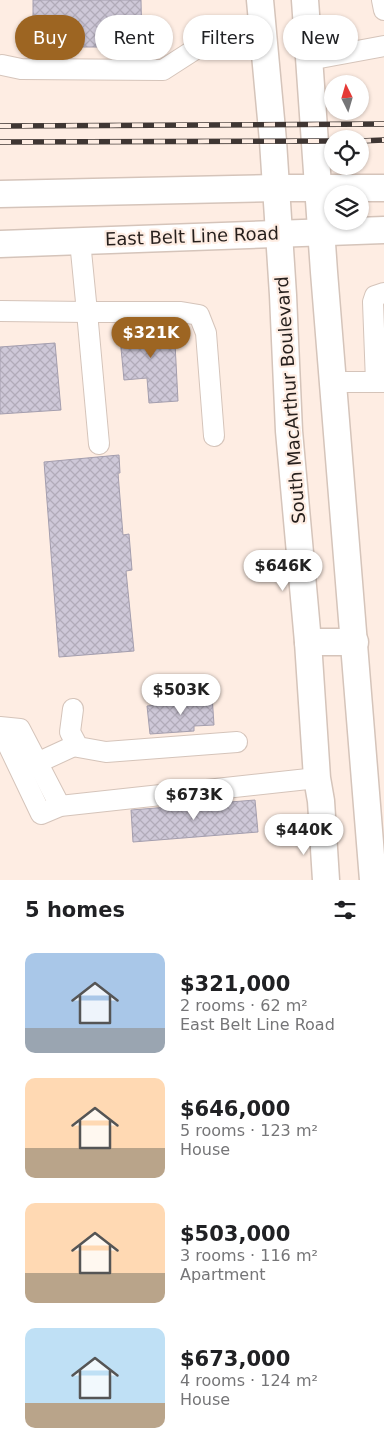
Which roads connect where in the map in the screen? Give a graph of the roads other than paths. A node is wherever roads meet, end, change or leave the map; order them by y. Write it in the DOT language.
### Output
graph roads {
  1 [pos="260,0"];
  2 [pos="305,0"];
  3 [pos="382,0"];
  4 [pos="384,10"];
  5 [pos="306,15"];
  6 [pos="384,46"];
  7 [pos="358,51"];
  8 [pos="183,58"];
  9 [pos="309,60"];
  10 [pos="2,65"];
  11 [pos="276,188"];
  12 [pos="318,188"];
  13 [pos="384,188"];
  14 [pos="0,194"];
  15 [pos="384,230"];
  16 [pos="321,232"];
  17 [pos="279,233"];
  18 [pos="80,241"];
  19 [pos="0,244"];
  20 [pos="384,293"];
  21 [pos="0,311"];
  22 [pos="87,312"];
  23 [pos="333,382"];
  24 [pos="380,382"];
  25 [pos="214,436"];
  26 [pos="99,444"];
  27 [pos="308,642"];
  28 [pos="355,642"];
  29 [pos="73,709"];
  30 [pos="0,728"];
  31 [pos="237,742"];
  32 [pos="76,745"];
  33 [pos="29,767"];
  34 [pos="317,778"];
  35 [pos="326,880"];
  36 [pos="373,880"];
  1 -- 11 [label="main road, South MacArthur Boulevard"];
  2 -- 5 [label="main road"];
  3 -- 4 [label="lane"];
  6 -- 7 [label="lane"];
  8 -- 10 [label="lane"];
  9 -- 12 [label="main road"];
  11 -- 12 [label="main road"];
  11 -- 14 [label="main road"];
  11 -- 17 [label="main road, South MacArthur Boulevard"];
  12 -- 13 [label="main road"];
  12 -- 16 [label="main road"];
  15 -- 16 [label="main road, East Belt Line Road"];
  16 -- 17 [label="main road, East Belt Line Road"];
  16 -- 23 [label="main road"];
  17 -- 18 [label="main road, East Belt Line Road"];
  17 -- 27 [label="main road, South MacArthur Boulevard"];
  18 -- 19 [label="main road, East Belt Line Road"];
  18 -- 22 [label="lane"];
  20 -- 24 [label="lane"];
  21 -- 22 [label="lane"];
  22 -- 25 [label="lane"];
  22 -- 26 [label="lane"];
  23 -- 24 [label="lane"];
  23 -- 28 [label="main road"];
  27 -- 28 [label="main road"];
  27 -- 34 [label="main road, South MacArthur Boulevard"];
  28 -- 36 [label="main road"];
  29 -- 32 [label="lane"];
  30 -- 33 [label="lane"];
  30 -- 33 [label="lane"];
  31 -- 32 [label="lane"];
  32 -- 33 [label="lane"];
  33 -- 34 [label="lane"];
  34 -- 35 [label="main road, South MacArthur Boulevard"];
}
